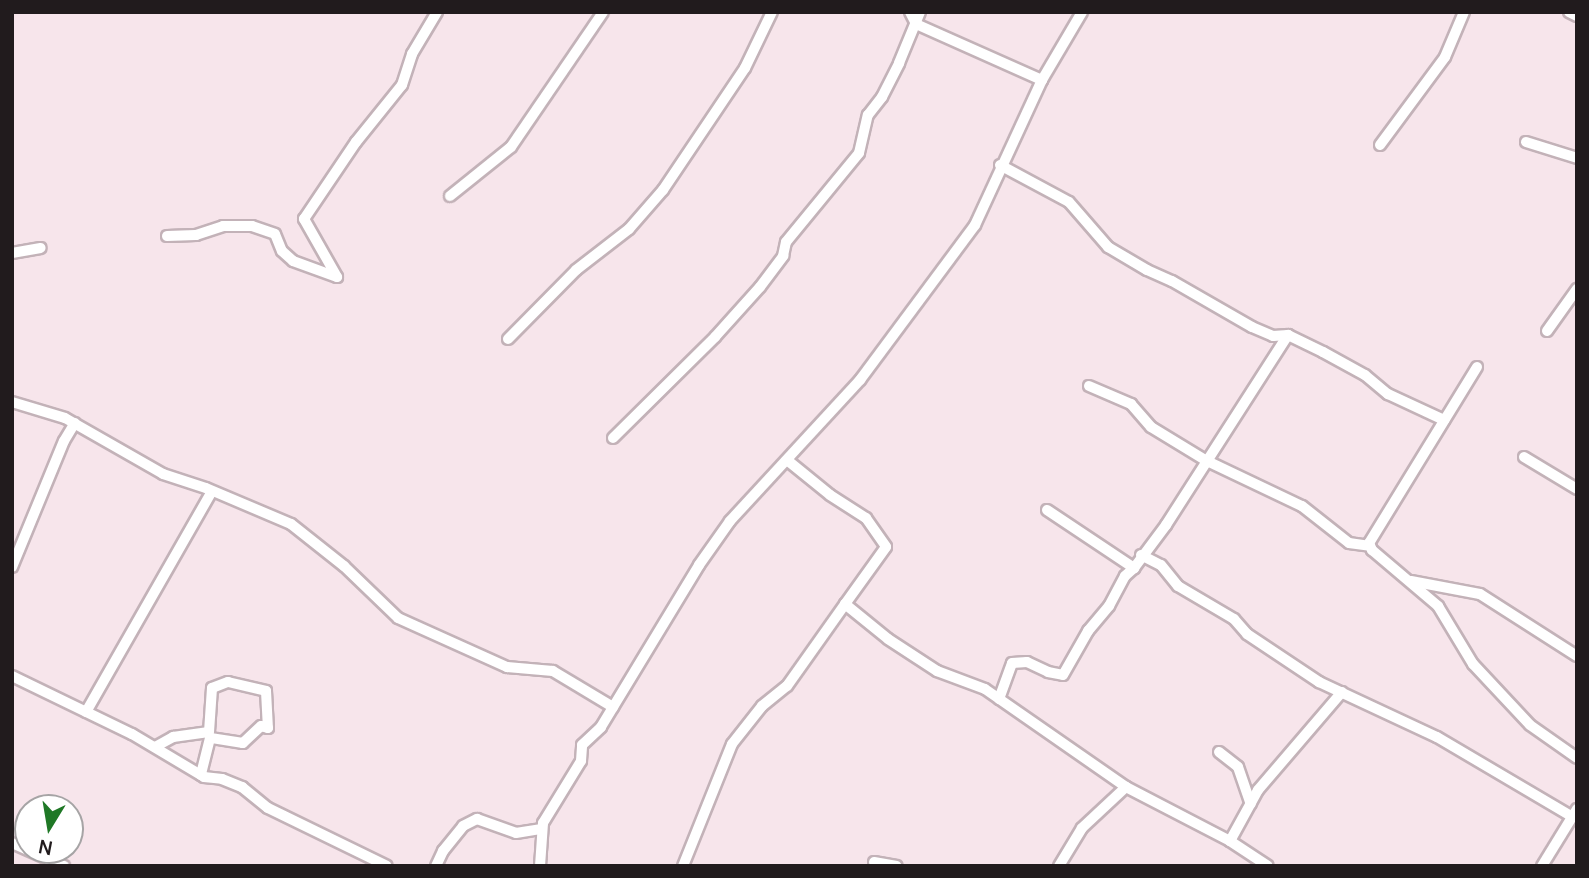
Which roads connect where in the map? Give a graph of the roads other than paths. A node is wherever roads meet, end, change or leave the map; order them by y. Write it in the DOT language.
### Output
graph roads {
  1 [pos="437,12"];
  2 [pos="603,12"];
  3 [pos="772,12"];
  4 [pos="910,12"];
  5 [pos="920,12"];
  6 [pos="1082,12"];
  7 [pos="1464,12"];
  8 [pos="1569,12"];
  9 [pos="1577,16"];
  10 [pos="916,24"];
  11 [pos="1042,80"];
  12 [pos="1526,142"];
  13 [pos="1380,145"];
  14 [pos="1577,158"];
  15 [pos="1000,165"];
  16 [pos="450,196"];
  17 [pos="167,236"];
  18 [pos="41,248"];
  19 [pos="12,253"];
  20 [pos="1577,289"];
  21 [pos="1548,331"];
  22 [pos="1288,335"];
  23 [pos="509,339"];
  24 [pos="1477,367"];
  25 [pos="1089,386"];
  26 [pos="12,402"];
  27 [pos="1444,420"];
  28 [pos="75,423"];
  29 [pos="613,438"];
  30 [pos="1524,457"];
  31 [pos="787,460"];
  32 [pos="1205,460"];
  33 [pos="1577,489"];
  34 [pos="212,491"];
  35 [pos="1047,510"];
  36 [pos="1370,546"];
  37 [pos="1141,555"];
  38 [pos="12,567"];
  39 [pos="1134,568"];
  40 [pos="1408,580"];
  41 [pos="845,604"];
  42 [pos="1577,656"];
  43 [pos="12,676"];
  44 [pos="1342,692"];
  45 [pos="999,699"];
  46 [pos="613,707"];
  47 [pos="86,712"];
  48 [pos="155,747"];
  49 [pos="1219,752"];
  50 [pos="1577,758"];
  51 [pos="201,775"];
  52 [pos="1126,786"];
  53 [pos="1251,804"];
  54 [pos="1575,813"];
  55 [pos="542,830"];
  56 [pos="1230,841"];
  57 [pos="12,843"];
  58 [pos="874,862"];
  59 [pos="64,866"];
  60 [pos="387,866"];
  61 [pos="436,866"];
  62 [pos="540,866"];
  63 [pos="683,866"];
  64 [pos="897,866"];
  65 [pos="1059,866"];
  66 [pos="1268,866"];
  67 [pos="1542,866"];
  1 -- 17 [label="street"];
  2 -- 16 [label="street"];
  3 -- 23 [label="street"];
  4 -- 10 [label="street"];
  5 -- 10 [label="street"];
  6 -- 11 [label="street"];
  7 -- 13 [label="street"];
  8 -- 9 [label="street"];
  10 -- 11 [label="street"];
  10 -- 29 [label="street"];
  11 -- 15 [label="street"];
  12 -- 14 [label="street"];
  15 -- 22 [label="street"];
  15 -- 31 [label="street"];
  18 -- 19 [label="street"];
  20 -- 21 [label="street"];
  22 -- 27 [label="street"];
  22 -- 32 [label="street"];
  24 -- 27 [label="street"];
  25 -- 32 [label="street"];
  26 -- 28 [label="street"];
  27 -- 36 [label="street"];
  28 -- 34 [label="street"];
  28 -- 38 [label="street"];
  30 -- 33 [label="street"];
  31 -- 41 [label="street"];
  31 -- 46 [label="street"];
  32 -- 36 [label="street"];
  32 -- 37 [label="street"];
  34 -- 46 [label="street"];
  34 -- 47 [label="street"];
  35 -- 39 [label="street"];
  36 -- 40 [label="street"];
  37 -- 39 [label="street"];
  37 -- 44 [label="street"];
  39 -- 45 [label="street"];
  40 -- 42 [label="street"];
  40 -- 50 [label="street"];
  41 -- 45 [label="street"];
  41 -- 63 [label="street"];
  43 -- 47 [label="street"];
  44 -- 53 [label="street"];
  44 -- 54 [label="street"];
  45 -- 52 [label="street"];
  46 -- 55 [label="street"];
  47 -- 48 [label="street"];
  48 -- 51 [label="street"];
  48 -- 51 [label="street"];
  49 -- 53 [label="street"];
  51 -- 60 [label="street"];
  52 -- 56 [label="street"];
  52 -- 65 [label="street"];
  53 -- 56 [label="street"];
  54 -- 67 [label="street"];
  55 -- 61 [label="street"];
  55 -- 62 [label="street"];
  56 -- 66 [label="street"];
  57 -- 59 [label="street"];
  58 -- 64 [label="street"];
}
